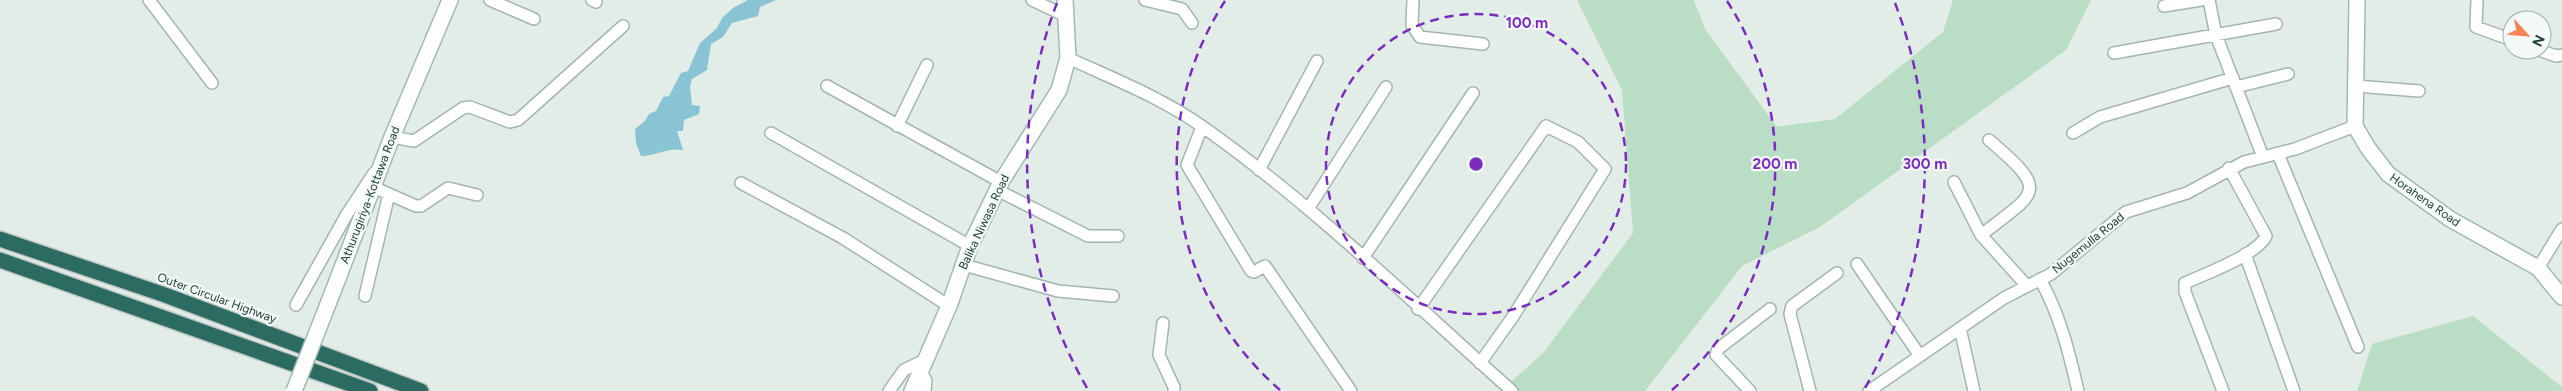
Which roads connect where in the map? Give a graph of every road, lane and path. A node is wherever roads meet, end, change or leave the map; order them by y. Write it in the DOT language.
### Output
graph roads {
  1 [pos="149,0"];
  2 [pos="450,0"];
  3 [pos="490,0"];
  4 [pos="1032,0"];
  5 [pos="1065,0"];
  6 [pos="1145,0"];
  7 [pos="1413,0"];
  8 [pos="2201,0"];
  9 [pos="2209,0"];
  10 [pos="2357,0"];
  11 [pos="2477,0"];
  12 [pos="2164,6"];
  13 [pos="1066,16"];
  14 [pos="534,19"];
  15 [pos="1192,23"];
  16 [pos="2276,24"];
  17 [pos="623,26"];
  18 [pos="2216,35"];
  19 [pos="2502,36"];
  20 [pos="1483,44"];
  21 [pos="2114,53"];
  22 [pos="1068,58"];
  23 [pos="1317,61"];
  24 [pos="927,65"];
  25 [pos="2288,74"];
  26 [pos="212,83"];
  27 [pos="2235,83"];
  28 [pos="827,86"];
  29 [pos="2356,86"];
  30 [pos="1386,87"];
  31 [pos="2419,91"];
  32 [pos="1473,93"];
  33 [pos="897,126"];
  34 [pos="2355,126"];
  35 [pos="1202,127"];
  36 [pos="771,133"];
  37 [pos="2073,133"];
  38 [pos="392,137"];
  39 [pos="1989,140"];
  40 [pos="2278,154"];
  41 [pos="385,156"];
  42 [pos="2263,157"];
  43 [pos="2229,168"];
  44 [pos="1259,170"];
  45 [pos="1954,182"];
  46 [pos="741,183"];
  47 [pos="999,186"];
  48 [pos="373,187"];
  49 [pos="389,194"];
  50 [pos="477,195"];
  51 [pos="1308,209"];
  52 [pos="2562,229"];
  53 [pos="1981,235"];
  54 [pos="1118,236"];
  55 [pos="0,239"];
  56 [pos="970,246"];
  57 [pos="2245,254"];
  58 [pos="1363,258"];
  59 [pos="0,260"];
  60 [pos="1856,264"];
  61 [pos="964,265"];
  62 [pos="2538,268"];
  63 [pos="1837,273"];
  64 [pos="2040,279"];
  65 [pos="2027,286"];
  66 [pos="365,296"];
  67 [pos="1113,296"];
  68 [pos="2562,297"];
  69 [pos="296,305"];
  70 [pos="949,306"];
  71 [pos="1770,308"];
  72 [pos="1418,309"];
  73 [pos="1164,323"];
  74 [pos="1960,328"];
  75 [pos="2358,347"];
  76 [pos="1920,356"];
  77 [pos="1480,362"];
  78 [pos="923,364"];
  79 [pos="294,391"];
  80 [pos="370,391"];
  81 [pos="421,391"];
  82 [pos="889,391"];
  83 [pos="912,391"];
  84 [pos="925,391"];
  85 [pos="1174,391"];
  86 [pos="1351,391"];
  87 [pos="1512,391"];
  88 [pos="1750,391"];
  89 [pos="1810,391"];
  90 [pos="1869,391"];
  91 [pos="1974,391"];
  92 [pos="2078,391"];
  93 [pos="2223,391"];
  94 [pos="2294,391"];
  1 -- 26 [label="street"];
  2 -- 38 [label="street, Athurugiriya-Kottawa Road"];
  3 -- 14 [label="street"];
  4 -- 13 [label="street"];
  5 -- 13 [label="street, Balika Niwasa Road"];
  6 -- 15 [label="street"];
  7 -- 20 [label="street"];
  8 -- 12 [label="street"];
  9 -- 18 [label="street"];
  10 -- 29 [label="street"];
  11 -- 19 [label="street"];
  13 -- 22 [label="street, Balika Niwasa Road"];
  16 -- 18 [label="street"];
  17 -- 38 [label="street"];
  18 -- 21 [label="street"];
  18 -- 27 [label="street"];
  22 -- 35 [label="street"];
  22 -- 47 [label="street, Balika Niwasa Road"];
  23 -- 44 [label="street"];
  24 -- 33 [label="street"];
  25 -- 27 [label="street"];
  27 -- 37 [label="street"];
  27 -- 42 [label="street"];
  28 -- 33 [label="street"];
  29 -- 31 [label="street"];
  29 -- 34 [label="street"];
  30 -- 51 [label="street"];
  32 -- 58 [label="street"];
  33 -- 47 [label="street"];
  34 -- 40 [label="street, Nugemulla Road"];
  34 -- 62 [label="street, Horahena Road"];
  35 -- 44 [label="street"];
  35 -- 86 [label="street"];
  36 -- 56 [label="street"];
  38 -- 41 [label="street, Athurugiriya-Kottawa Road"];
  39 -- 53 [label="street"];
  40 -- 42 [label="street, Nugemulla Road"];
  40 -- 75 [label="street"];
  41 -- 48 [label="street, Athurugiriya-Kottawa Road"];
  41 -- 69 [label="street"];
  42 -- 43 [label="street, Nugemulla Road"];
  43 -- 57 [label="street"];
  43 -- 64 [label="street, Nugemulla Road"];
  44 -- 51 [label="street"];
  45 -- 53 [label="street"];
  46 -- 70 [label="street"];
  47 -- 54 [label="street"];
  47 -- 56 [label="street, Balika Niwasa Road"];
  48 -- 49 [label="street"];
  48 -- 79 [label="street, Athurugiriya-Kottawa Road, bridge"];
  49 -- 50 [label="street"];
  49 -- 66 [label="street"];
  51 -- 58 [label="street"];
  52 -- 62 [label="street"];
  53 -- 65 [label="street"];
  55 -- 81 [label="highway, Outer Circular Highway"];
  56 -- 61 [label="street, Balika Niwasa Road"];
  57 -- 93 [label="street"];
  57 -- 94 [label="street"];
  58 -- 72 [label="street"];
  59 -- 80 [label="highway"];
  60 -- 76 [label="street"];
  61 -- 67 [label="street"];
  61 -- 70 [label="street, Balika Niwasa Road"];
  62 -- 68 [label="street, Horahena Road"];
  63 -- 89 [label="street"];
  64 -- 65 [label="street, Nugemulla Road"];
  64 -- 92 [label="street"];
  65 -- 74 [label="street, Nugemulla Road"];
  70 -- 78 [label="street, Balika Niwasa Road"];
  71 -- 88 [label="street"];
  72 -- 77 [label="street"];
  72 -- 77 [label="street"];
  73 -- 85 [label="street"];
  74 -- 76 [label="street, Nugemulla Road"];
  74 -- 91 [label="street"];
  76 -- 90 [label="street, Nugemulla Road"];
  77 -- 87 [label="street"];
  78 -- 82 [label="street"];
  78 -- 83 [label="street, Balika Niwasa Road"];
  78 -- 84 [label="street"];
}
